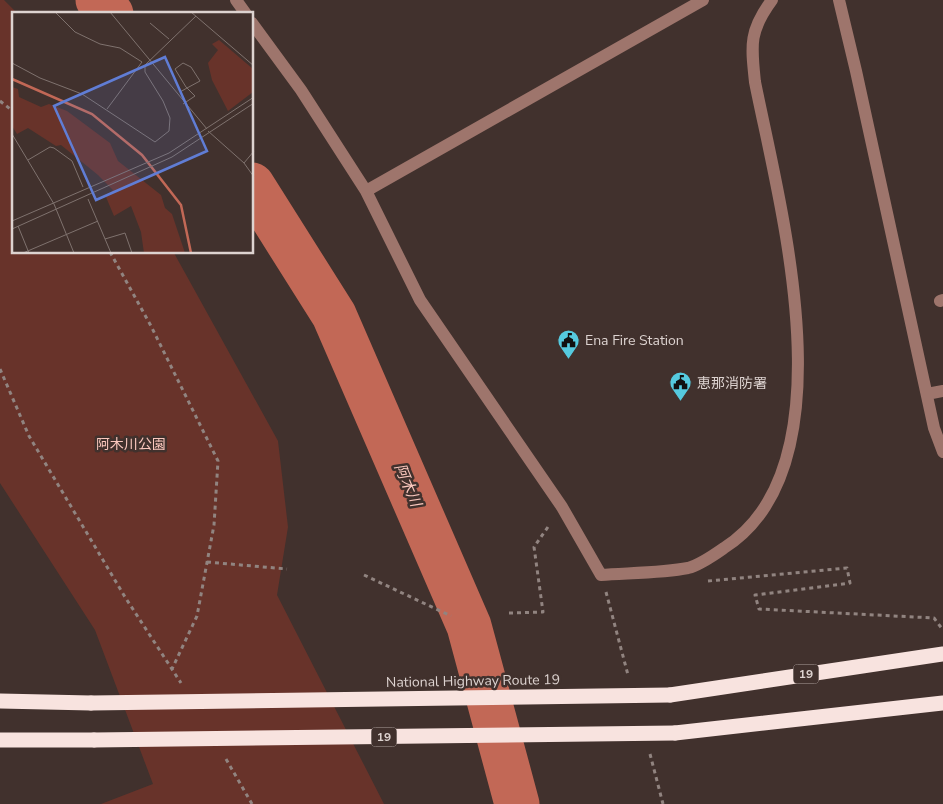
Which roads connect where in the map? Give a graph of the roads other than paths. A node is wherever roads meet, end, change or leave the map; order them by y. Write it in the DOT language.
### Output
graph roads {
  1 [pos="236,0"];
  2 [pos="703,0"];
  3 [pos="772,0"];
  4 [pos="838,0"];
  5 [pos="245,12"];
  6 [pos="254,26"];
  7 [pos="366,191"];
  8 [pos="943,391"];
  9 [pos="927,394"];
  10 [pos="943,452"];
  11 [pos="943,654"];
  12 [pos="0,701"];
  13 [pos="943,703"];
  14 [pos="0,740"];
  1 -- 5 [label="street"];
  2 -- 7 [label="street"];
  3 -- 7 [label="street"];
  4 -- 9 [label="street"];
  6 -- 7 [label="street"];
  8 -- 9 [label="street"];
  9 -- 10 [label="street"];
  11 -- 12 [label="highway, National Highway Route 19 / 19, bridge"];
  13 -- 14 [label="highway, 19, bridge"];
}
